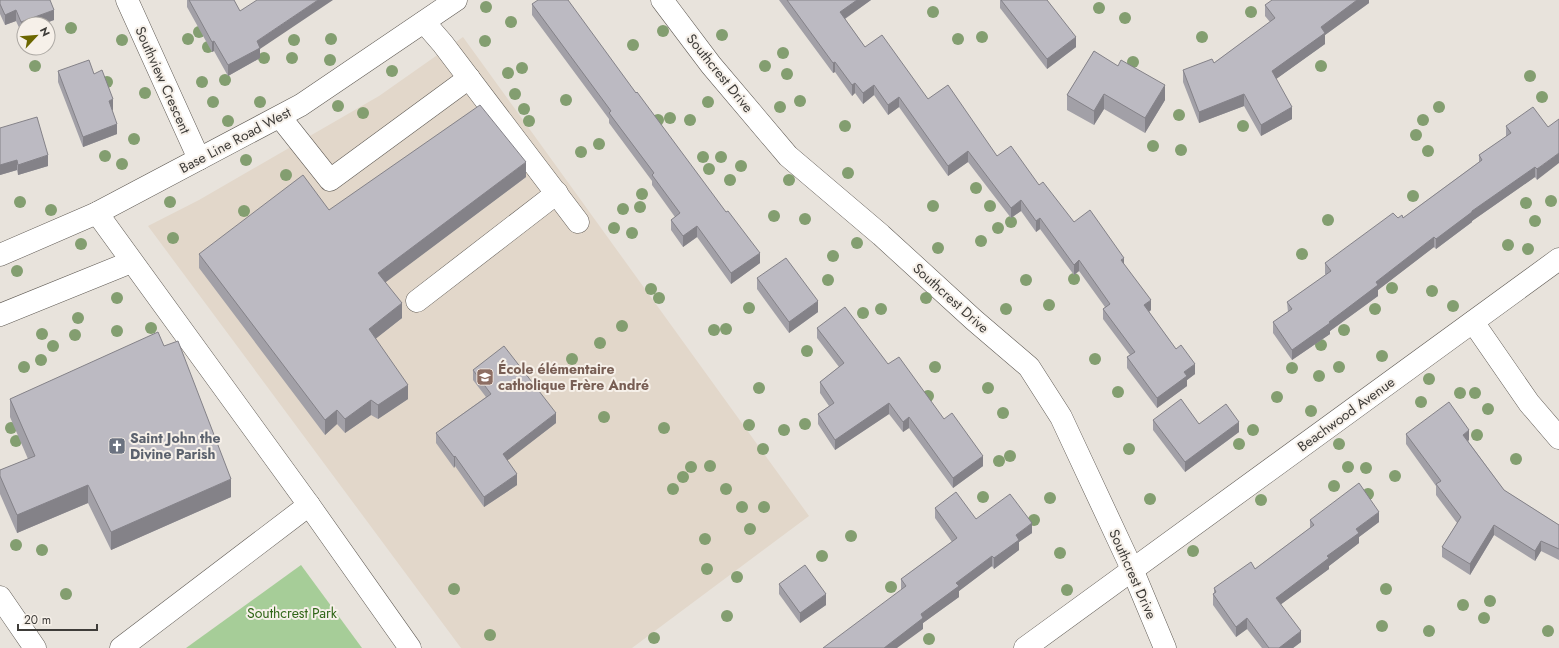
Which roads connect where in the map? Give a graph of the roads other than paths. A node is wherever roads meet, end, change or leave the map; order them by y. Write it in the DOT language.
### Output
graph roads {
  1 [pos="127,0"];
  2 [pos="456,0"];
  3 [pos="662,0"];
  4 [pos="424,22"];
  5 [pos="469,78"];
  6 [pos="280,117"];
  7 [pos="199,159"];
  8 [pos="557,194"];
  9 [pos="97,213"];
  10 [pos="578,222"];
  11 [pos="0,255"];
  12 [pos="1559,259"];
  13 [pos="131,262"];
  14 [pos="417,301"];
  15 [pos="0,315"];
  16 [pos="1473,322"];
  17 [pos="1559,438"];
  18 [pos="309,505"];
  19 [pos="1132,569"];
  20 [pos="0,597"];
  21 [pos="35,648"];
  22 [pos="121,648"];
  23 [pos="410,648"];
  24 [pos="1026,648"];
  25 [pos="1165,648"];
  1 -- 7 [label="street, Southview Crescent"];
  2 -- 4 [label="street, Base Line Road West"];
  3 -- 19 [label="street, Southcrest Drive"];
  4 -- 5 [label="street"];
  4 -- 6 [label="street, Base Line Road West"];
  5 -- 6 [label="street"];
  5 -- 8 [label="street"];
  6 -- 7 [label="street, Base Line Road West"];
  7 -- 9 [label="street, Base Line Road West"];
  8 -- 10 [label="street"];
  8 -- 14 [label="street"];
  9 -- 11 [label="street, Base Line Road West"];
  9 -- 13 [label="street"];
  12 -- 16 [label="street, Beachwood Avenue"];
  13 -- 15 [label="street"];
  13 -- 18 [label="street"];
  16 -- 17 [label="street"];
  16 -- 19 [label="street, Beachwood Avenue"];
  18 -- 22 [label="street"];
  18 -- 23 [label="street"];
  19 -- 24 [label="street, Beachwood Avenue"];
  19 -- 25 [label="street, Southcrest Drive"];
  20 -- 21 [label="street"];
}
